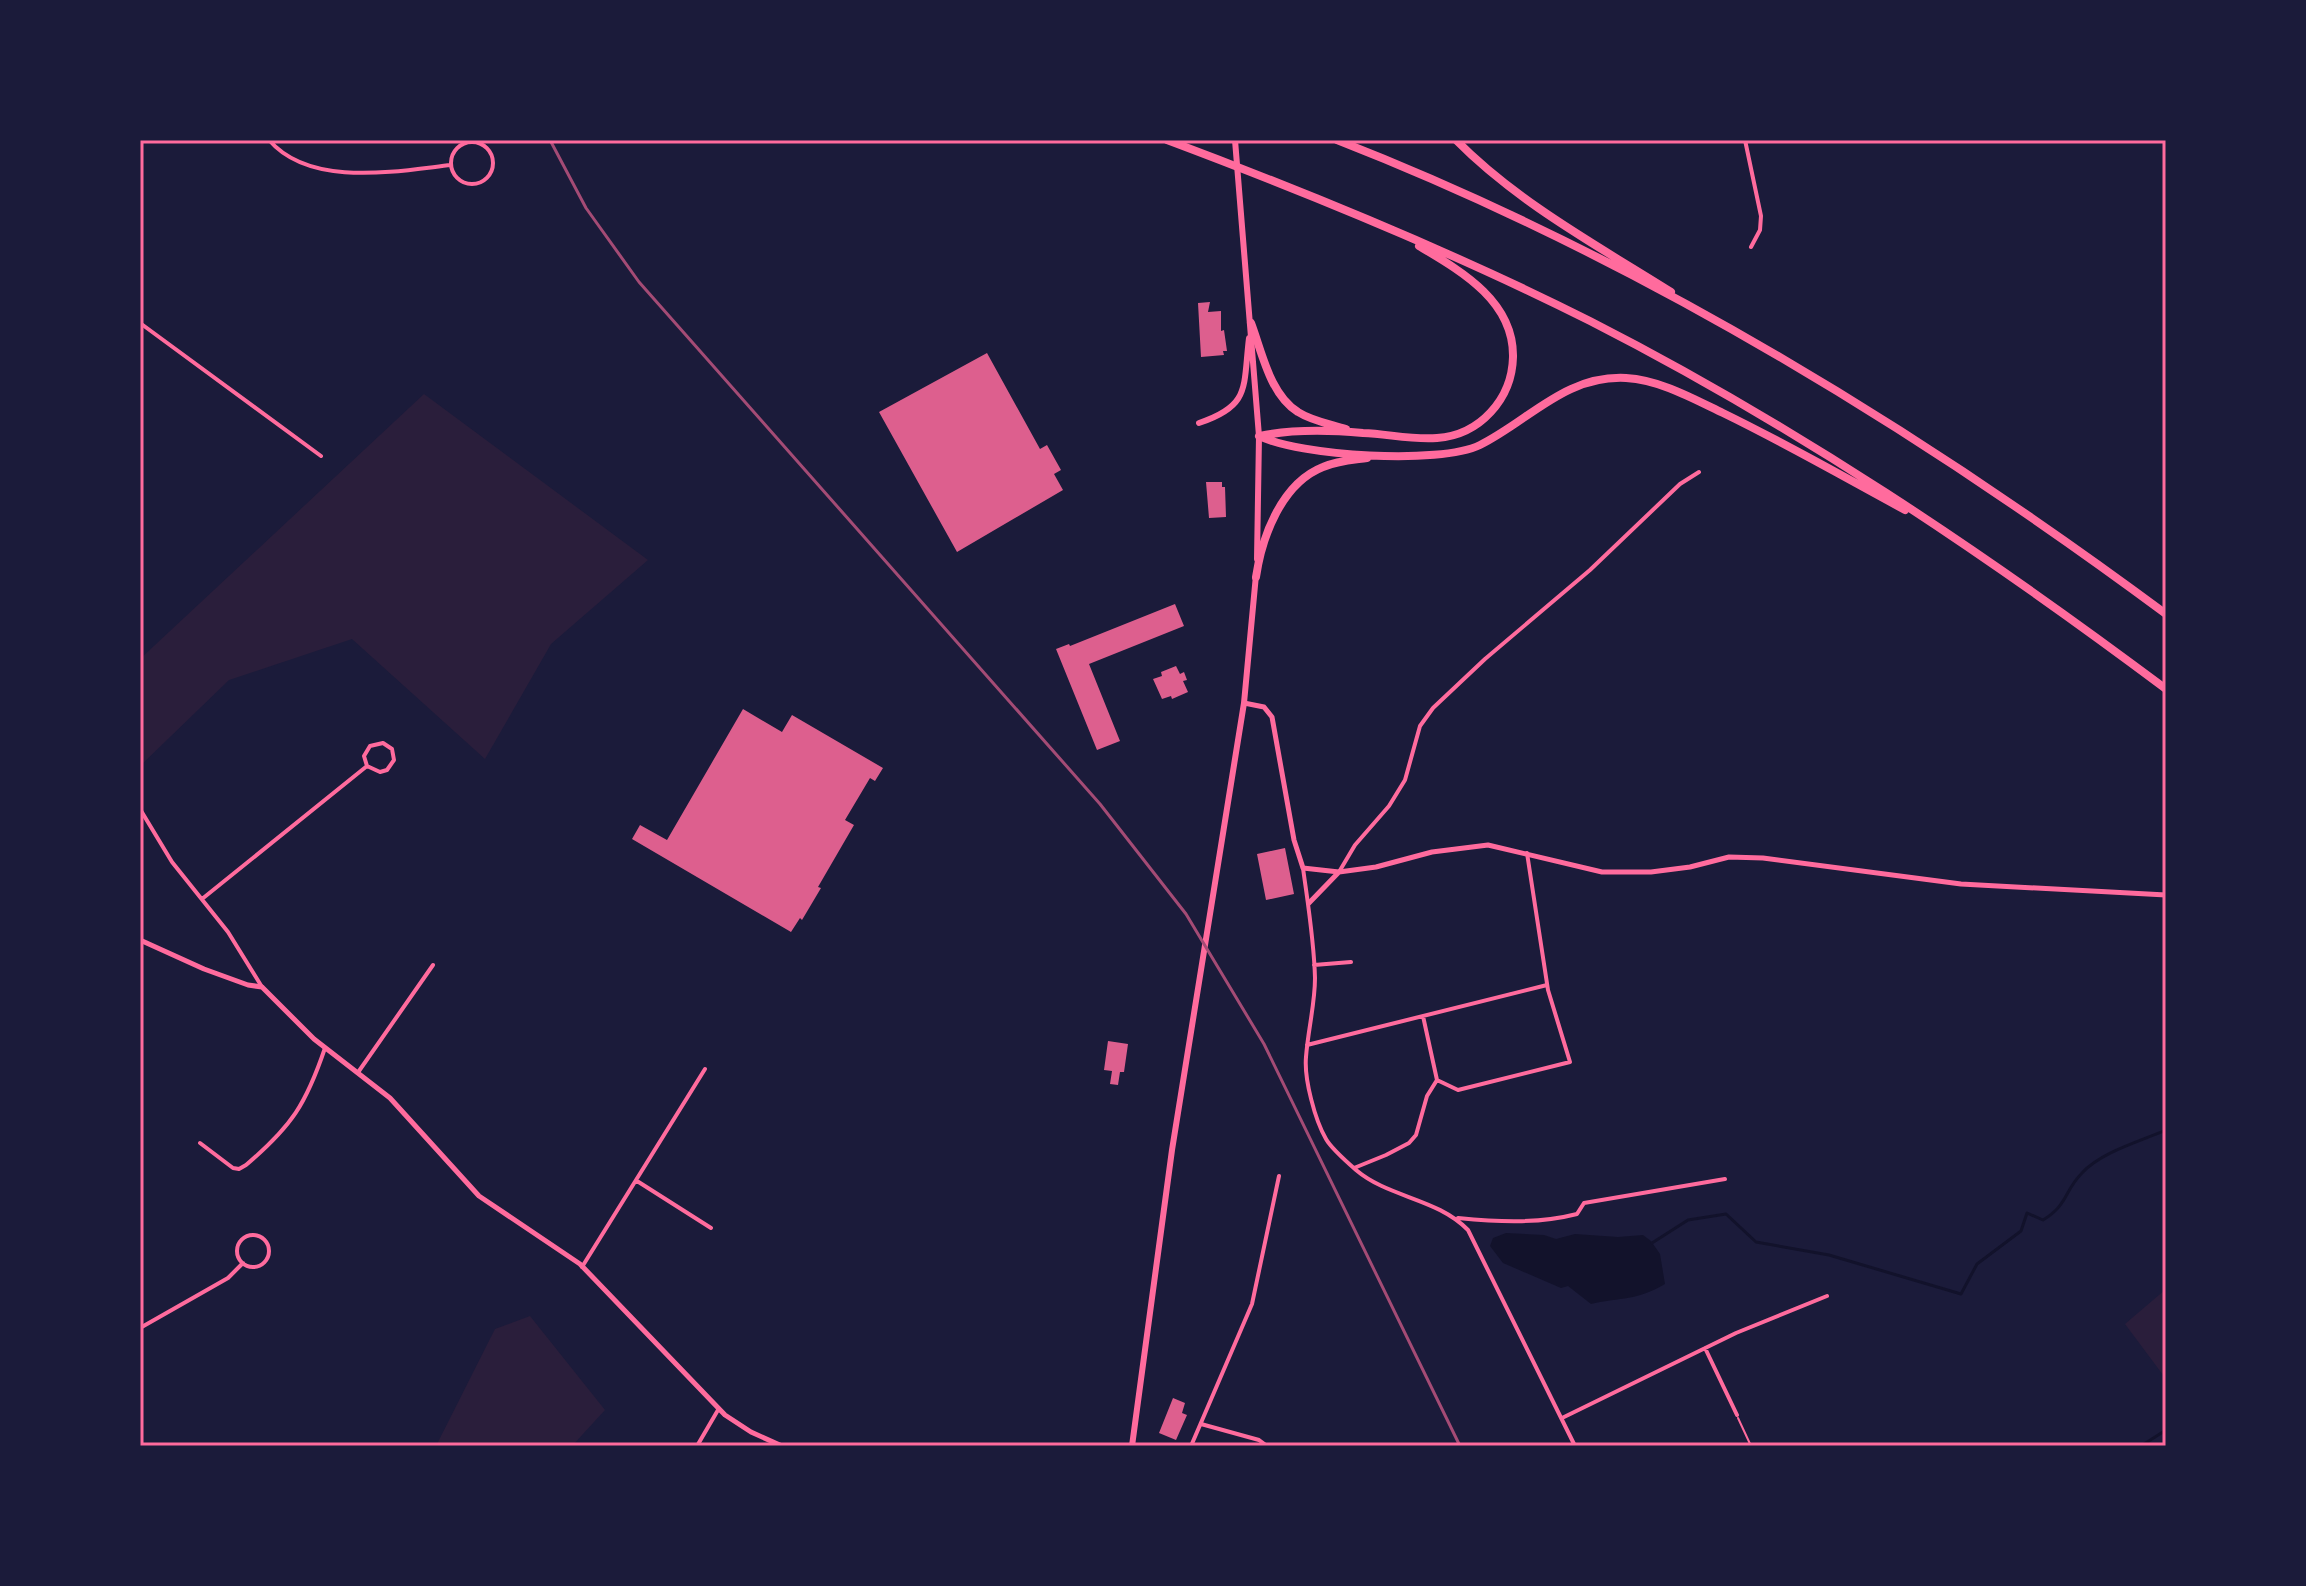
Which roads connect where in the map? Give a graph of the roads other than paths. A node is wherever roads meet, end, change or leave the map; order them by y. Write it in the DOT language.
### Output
graph roads {
  1 [pos="269,140"];
  2 [pos="1167,140"];
  3 [pos="1235,140"];
  4 [pos="1337,140"];
  5 [pos="1456,140"];
  6 [pos="1745,140"];
  7 [pos="451,165"];
  8 [pos="1387,226"];
  9 [pos="1751,247"];
  10 [pos="140,323"];
  11 [pos="1251,323"];
  12 [pos="1726,326"];
  13 [pos="1199,423"];
  14 [pos="1363,433"];
  15 [pos="1259,436"];
  16 [pos="321,456"];
  17 [pos="1382,456"];
  18 [pos="1699,472"];
  19 [pos="1966,544"];
  20 [pos="1256,577"];
  21 [pos="2166,614"];
  22 [pos="2166,689"];
  23 [pos="1244,703"];
  24 [pos="367,766"];
  25 [pos="140,809"];
  26 [pos="1527,853"];
  27 [pos="1303,868"];
  28 [pos="1339,872"];
  29 [pos="2166,895"];
  30 [pos="202,899"];
  31 [pos="1309,903"];
  32 [pos="140,940"];
  33 [pos="1351,962"];
  34 [pos="433,965"];
  35 [pos="1314,965"];
  36 [pos="1547,985"];
  37 [pos="262,987"];
  38 [pos="1423,1016"];
  39 [pos="1307,1045"];
  40 [pos="325,1048"];
  41 [pos="705,1069"];
  42 [pos="359,1071"];
  43 [pos="1437,1080"];
  44 [pos="200,1143"];
  45 [pos="1354,1168"];
  46 [pos="1279,1176"];
  47 [pos="1725,1179"];
  48 [pos="637,1181"];
  49 [pos="1456,1218"];
  50 [pos="711,1228"];
  51 [pos="243,1263"];
  52 [pos="582,1267"];
  53 [pos="1827,1296"];
  54 [pos="140,1328"];
  55 [pos="1705,1348"];
  56 [pos="718,1410"];
  57 [pos="1737,1415"];
  58 [pos="1562,1418"];
  59 [pos="1201,1424"];
  60 [pos="1266,1445"];
  61 [pos="697,1446"];
  62 [pos="782,1446"];
  63 [pos="1132,1446"];
  64 [pos="1191,1446"];
  65 [pos="1575,1446"];
  66 [pos="1751,1446"];
  1 -- 7 [label="street"];
  2 -- 8 [label="highway"];
  3 -- 11 [label="main road"];
  4 -- 12 [label="highway"];
  5 -- 12 [label="highway"];
  6 -- 9 [label="street"];
  7 -- 7 [label="street"];
  8 -- 14 [label="highway"];
  8 -- 19 [label="highway"];
  10 -- 16 [label="street"];
  11 -- 13 [label="main road"];
  11 -- 14 [label="highway"];
  11 -- 15 [label="main road"];
  12 -- 21 [label="highway"];
  14 -- 15 [label="highway"];
  15 -- 17 [label="highway"];
  15 -- 20 [label="main road"];
  17 -- 19 [label="highway"];
  17 -- 20 [label="highway"];
  18 -- 28 [label="street"];
  19 -- 22 [label="highway"];
  20 -- 23 [label="main road"];
  23 -- 27 [label="street"];
  23 -- 63 [label="main road"];
  24 -- 24 [label="street"];
  24 -- 30 [label="street"];
  25 -- 30 [label="street"];
  26 -- 28 [label="street"];
  26 -- 29 [label="street"];
  26 -- 36 [label="street"];
  27 -- 28 [label="street"];
  27 -- 31 [label="street"];
  28 -- 31 [label="street"];
  30 -- 37 [label="street"];
  31 -- 35 [label="street"];
  32 -- 37 [label="street"];
  33 -- 35 [label="street"];
  34 -- 42 [label="street"];
  35 -- 39 [label="street"];
  36 -- 38 [label="street"];
  36 -- 43 [label="street"];
  37 -- 40 [label="street"];
  38 -- 39 [label="street"];
  38 -- 43 [label="street"];
  39 -- 45 [label="street"];
  40 -- 42 [label="street"];
  40 -- 44 [label="street"];
  41 -- 48 [label="street"];
  42 -- 52 [label="street"];
  43 -- 45 [label="street"];
  45 -- 49 [label="street"];
  46 -- 59 [label="street"];
  47 -- 49 [label="street"];
  48 -- 50 [label="street"];
  48 -- 52 [label="street"];
  49 -- 58 [label="street"];
  51 -- 51 [label="street"];
  51 -- 54 [label="street"];
  52 -- 56 [label="street"];
  53 -- 55 [label="street"];
  55 -- 57 [label="street"];
  55 -- 58 [label="street"];
  56 -- 61 [label="street"];
  56 -- 62 [label="street"];
  57 -- 66 [label="lane"];
  58 -- 65 [label="street"];
  59 -- 60 [label="street"];
  59 -- 64 [label="street"];
}
